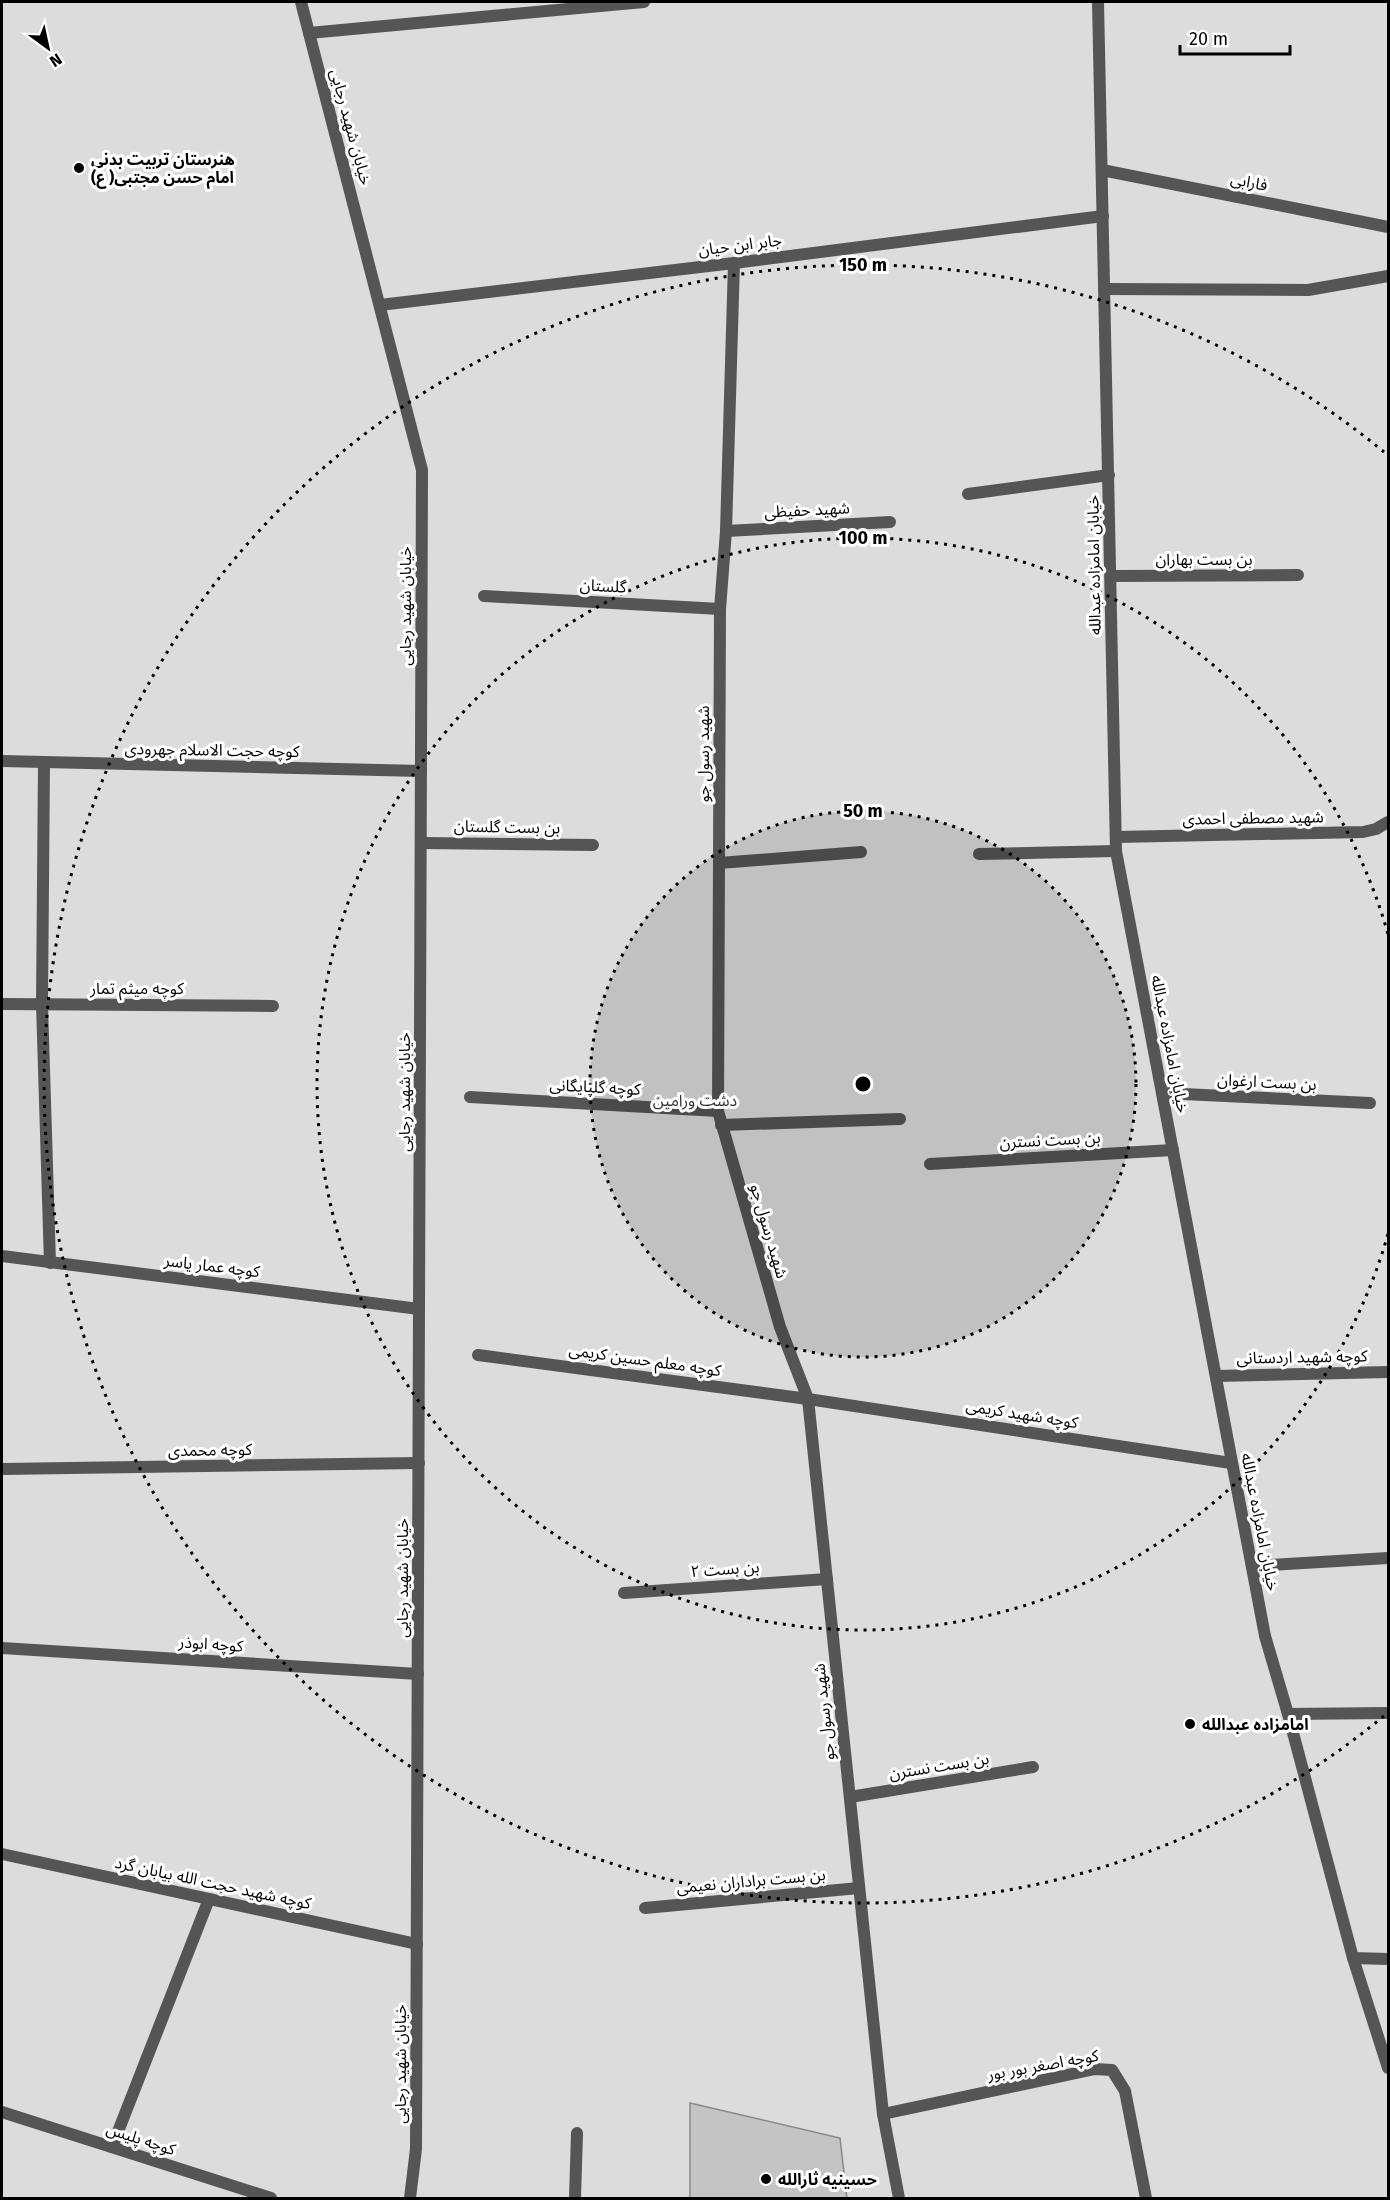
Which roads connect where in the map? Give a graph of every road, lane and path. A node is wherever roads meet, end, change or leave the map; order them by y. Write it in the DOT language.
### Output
graph roads {
  1 [pos="301,2"];
  2 [pos="644,2"];
  3 [pos="1098,2"];
  4 [pos="309,33"];
  5 [pos="1102,170"];
  6 [pos="1103,216"];
  7 [pos="1389,227"];
  8 [pos="734,263"];
  9 [pos="1389,276"];
  10 [pos="1105,289"];
  11 [pos="380,305"];
  12 [pos="1109,475"];
  13 [pos="968,494"];
  14 [pos="890,522"];
  15 [pos="726,531"];
  16 [pos="1298,575"];
  17 [pos="1111,576"];
  18 [pos="484,596"];
  19 [pos="720,609"];
  20 [pos="2,761"];
  21 [pos="44,762"];
  22 [pos="421,771"];
  23 [pos="1389,822"];
  24 [pos="1116,837"];
  25 [pos="421,843"];
  26 [pos="593,845"];
  27 [pos="1116,851"];
  28 [pos="861,852"];
  29 [pos="979,854"];
  30 [pos="719,863"];
  31 [pos="2,1004"];
  32 [pos="42,1004"];
  33 [pos="273,1006"];
  34 [pos="1162,1093"];
  35 [pos="470,1097"];
  36 [pos="1370,1103"];
  37 [pos="718,1110"];
  38 [pos="900,1119"];
  39 [pos="721,1125"];
  40 [pos="1173,1150"];
  41 [pos="930,1164"];
  42 [pos="2,1256"];
  43 [pos="50,1263"];
  44 [pos="419,1309"];
  45 [pos="478,1355"];
  46 [pos="1389,1372"];
  47 [pos="1216,1376"];
  48 [pos="808,1399"];
  49 [pos="419,1462"];
  50 [pos="1231,1463"];
  51 [pos="2,1469"];
  52 [pos="1389,1558"];
  53 [pos="1252,1566"];
  54 [pos="827,1578"];
  55 [pos="624,1593"];
  56 [pos="2,1648"];
  57 [pos="418,1674"];
  58 [pos="1389,1713"];
  59 [pos="1288,1714"];
  60 [pos="1033,1767"];
  61 [pos="850,1797"];
  62 [pos="2,1854"];
  63 [pos="860,1888"];
  64 [pos="209,1899"];
  65 [pos="645,1908"];
  66 [pos="417,1944"];
  67 [pos="1353,1958"];
  68 [pos="1389,1959"];
  69 [pos="1389,2068"];
  70 [pos="2,2112"];
  71 [pos="884,2114"];
  72 [pos="577,2133"];
  73 [pos="112,2147"];
  74 [pos="271,2199"];
  75 [pos="410,2199"];
  76 [pos="575,2199"];
  77 [pos="899,2199"];
  78 [pos="1146,2199"];
  1 -- 4 [label="street, خیابان شهید رجایی"];
  2 -- 4 [label="street"];
  3 -- 5 [label="street, خیابان امامزاده عبدالله"];
  4 -- 11 [label="street, خیابان شهید رجایی"];
  5 -- 6 [label="street, خیابان امامزاده عبدالله"];
  5 -- 7 [label="street, فارابی"];
  6 -- 8 [label="street, جابر ابن حیان"];
  6 -- 10 [label="street, خیابان امامزاده عبدالله"];
  8 -- 11 [label="street, جابر ابن حیان"];
  8 -- 15 [label="street, شهید رسول جو"];
  9 -- 10 [label="street"];
  10 -- 12 [label="street, خیابان امامزاده عبدالله"];
  11 -- 22 [label="street, خیابان شهید رجایی"];
  12 -- 13 [label="street"];
  12 -- 17 [label="street, خیابان امامزاده عبدالله"];
  14 -- 15 [label="street, شهید حفیظی"];
  15 -- 19 [label="street, شهید رسول جو"];
  16 -- 17 [label="street, بن بست بهاران"];
  17 -- 24 [label="street, خیابان امامزاده عبدالله"];
  18 -- 19 [label="street, گلستان"];
  19 -- 30 [label="street, شهید رسول جو"];
  20 -- 21 [label="street, کوچه حجت الاسلام جهرودی"];
  21 -- 22 [label="street, کوچه حجت الاسلام جهرودی"];
  21 -- 32 [label="street"];
  22 -- 25 [label="street, خیابان شهید رجایی"];
  23 -- 24 [label="street, شهید مصطفی احمدی"];
  24 -- 27 [label="street, خیابان امامزاده عبدالله"];
  25 -- 26 [label="street, بن بست گلستان"];
  25 -- 44 [label="street, خیابان شهید رجایی"];
  27 -- 29 [label="street"];
  27 -- 34 [label="street, خیابان امامزاده عبدالله"];
  28 -- 30 [label="street"];
  30 -- 37 [label="street, شهید رسول جو"];
  31 -- 32 [label="street, کوچه میثم تمار"];
  32 -- 33 [label="street, کوچه میثم تمار"];
  32 -- 43 [label="street"];
  34 -- 36 [label="street, بن بست ارغوان"];
  34 -- 40 [label="street, خیابان امامزاده عبدالله"];
  35 -- 37 [label="street, کوچه گلپایگانی"];
  37 -- 39 [label="street, شهید رسول جو"];
  38 -- 39 [label="street"];
  39 -- 48 [label="street, شهید رسول جو"];
  40 -- 41 [label="street, بن بست نسترن"];
  40 -- 47 [label="street, خیابان امامزاده عبدالله"];
  42 -- 43 [label="street, کوچه عمار یاسر"];
  43 -- 44 [label="street, کوچه عمار یاسر"];
  44 -- 49 [label="street, خیابان شهید رجایی"];
  45 -- 48 [label="street, کوچه معلم حسین کریمی"];
  46 -- 47 [label="street, کوچه شهید اردستانی"];
  47 -- 50 [label="street, خیابان امامزاده عبدالله"];
  48 -- 50 [label="street, کوچه شهید کریمی"];
  48 -- 54 [label="street, شهید رسول جو"];
  49 -- 51 [label="street, کوچه محمدی"];
  49 -- 57 [label="street, خیابان شهید رجایی"];
  50 -- 53 [label="street, خیابان امامزاده عبدالله"];
  52 -- 53 [label="street"];
  53 -- 59 [label="street, خیابان امامزاده عبدالله"];
  54 -- 55 [label="street, بن بست ۲"];
  54 -- 61 [label="street, شهید رسول جو"];
  56 -- 57 [label="street, کوچه ابوذر"];
  57 -- 66 [label="street, خیابان شهید رجایی"];
  58 -- 59 [label="street"];
  59 -- 67 [label="street, خیابان امامزاده عبدالله"];
  60 -- 61 [label="street, بن بست نسترن"];
  61 -- 63 [label="street, شهید رسول جو"];
  62 -- 64 [label="street, کوچه شهید حجت الله بیابان گرد"];
  63 -- 65 [label="street, بن بست براداران نعیمی"];
  63 -- 71 [label="street, شهید رسول جو"];
  64 -- 66 [label="street, کوچه شهید حجت الله بیابان گرد"];
  64 -- 73 [label="street"];
  66 -- 75 [label="street, خیابان شهید رجایی"];
  67 -- 68 [label="street"];
  67 -- 69 [label="street, خیابان امامزاده عبدالله"];
  70 -- 73 [label="street, کوچه پلیس"];
  71 -- 77 [label="street, شهید رسول جو"];
  71 -- 78 [label="street, کوچه اصغر بور بور"];
  72 -- 76 [label="street"];
  73 -- 74 [label="street, کوچه پلیس"];
}
